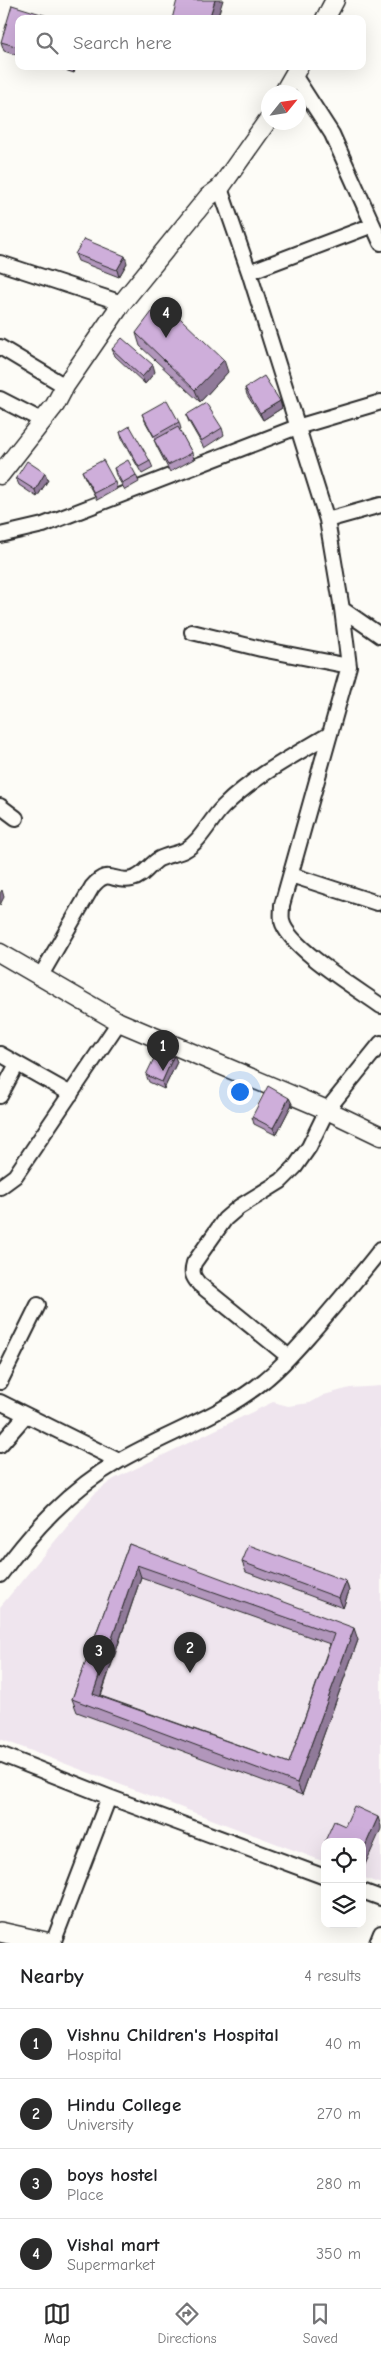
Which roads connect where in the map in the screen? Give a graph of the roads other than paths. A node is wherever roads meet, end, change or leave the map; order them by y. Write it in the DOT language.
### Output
graph roads {
  1 [pos="335,0"];
  2 [pos="327,15"];
  3 [pos="296,71"];
  4 [pos="288,85"];
  5 [pos="261,130"];
  6 [pos="220,188"];
  7 [pos="372,225"];
  8 [pos="381,243"];
  9 [pos="0,263"];
  10 [pos="249,272"];
  11 [pos="122,303"];
  12 [pos="0,347"];
  13 [pos="65,386"];
  14 [pos="0,399"];
  15 [pos="381,402"];
  16 [pos="42,421"];
  17 [pos="297,427"];
  18 [pos="0,475"];
  19 [pos="381,505"];
  20 [pos="327,520"];
  21 [pos="0,535"];
  22 [pos="342,609"];
  23 [pos="192,632"];
  24 [pos="381,636"];
  25 [pos="349,666"];
  26 [pos="330,734"];
  27 [pos="0,806"];
  28 [pos="16,818"];
  29 [pos="291,875"];
  30 [pos="377,903"];
  31 [pos="0,953"];
  32 [pos="40,977"];
  33 [pos="381,1006"];
  34 [pos="119,1022"];
  35 [pos="381,1043"];
  36 [pos="0,1054"];
  37 [pos="17,1064"];
  38 [pos="71,1094"];
  39 [pos="0,1096"];
  40 [pos="327,1110"];
  41 [pos="381,1136"];
  42 [pos="0,1187"];
  43 [pos="381,1249"];
  44 [pos="38,1305"];
  45 [pos="289,1357"];
  46 [pos="0,1382"];
  47 [pos="0,1402"];
  48 [pos="26,1414"];
  49 [pos="0,1445"];
  50 [pos="119,1461"];
  51 [pos="0,1575"];
  52 [pos="0,1754"];
  53 [pos="109,1797"];
  54 [pos="321,1876"];
  55 [pos="366,1892"];
  56 [pos="381,1898"];
  57 [pos="0,1932"];
  58 [pos="381,1933"];
  59 [pos="57,1934"];
  60 [pos="377,1943"];
  1 -- 2 [label="street"];
  3 -- 4 [label="street"];
  3 -- 7 [label="street"];
  5 -- 6 [label="street"];
  6 -- 10 [label="street"];
  6 -- 11 [label="street"];
  7 -- 8 [label="street"];
  7 -- 10 [label="street"];
  9 -- 11 [label="street"];
  10 -- 17 [label="street"];
  11 -- 13 [label="street"];
  12 -- 13 [label="street"];
  13 -- 16 [label="street"];
  14 -- 16 [label="street"];
  15 -- 17 [label="street"];
  16 -- 18 [label="street"];
  17 -- 20 [label="street"];
  17 -- 21 [label="street"];
  19 -- 20 [label="street"];
  20 -- 22 [label="street"];
  22 -- 24 [label="street"];
  22 -- 25 [label="street"];
  23 -- 25 [label="street"];
  25 -- 26 [label="street"];
  26 -- 29 [label="street"];
  26 -- 32 [label="street"];
  27 -- 28 [label="street"];
  29 -- 30 [label="street"];
  29 -- 33 [label="street"];
  31 -- 32 [label="street"];
  32 -- 34 [label="street"];
  34 -- 38 [label="street"];
  34 -- 40 [label="street"];
  35 -- 40 [label="street"];
  36 -- 37 [label="street"];
  37 -- 38 [label="street"];
  37 -- 39 [label="street"];
  38 -- 42 [label="street"];
  40 -- 41 [label="street"];
  40 -- 45 [label="street"];
  43 -- 45 [label="street"];
  44 -- 46 [label="street"];
  45 -- 50 [label="street"];
  47 -- 48 [label="street"];
  48 -- 49 [label="street"];
  48 -- 50 [label="street"];
  50 -- 51 [label="street"];
  52 -- 53 [label="street"];
  53 -- 54 [label="street"];
  53 -- 59 [label="street"];
  55 -- 56 [label="street"];
  57 -- 59 [label="main road"];
  58 -- 60 [label="street"];
}
